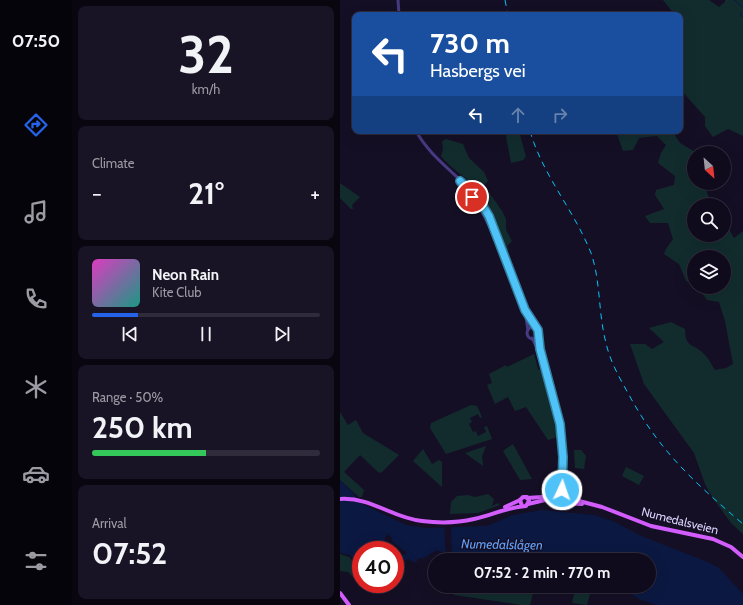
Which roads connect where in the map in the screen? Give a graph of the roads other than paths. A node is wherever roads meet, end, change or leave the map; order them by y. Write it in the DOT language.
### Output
graph roads {
  1 [pos="398,0"];
  2 [pos="399,12"];
  3 [pos="418,134"];
  4 [pos="525,310"];
  5 [pos="535,327"];
  6 [pos="528,330"];
  7 [pos="538,335"];
  8 [pos="532,338"];
  9 [pos="550,384"];
  10 [pos="561,496"];
  11 [pos="527,498"];
  12 [pos="340,499"];
  13 [pos="520,500"];
  14 [pos="557,503"];
  15 [pos="564,503"];
  16 [pos="586,503"];
  17 [pos="528,504"];
  18 [pos="522,506"];
  19 [pos="492,513"];
  20 [pos="743,557"];
  21 [pos="340,593"];
  22 [pos="348,603"];
  23 [pos="353,605"];
  1 -- 2 [label="street"];
  3 -- 4 [label="street"];
  4 -- 5 [label="street"];
  4 -- 6 [label="street"];
  5 -- 6 [label="street"];
  5 -- 7 [label="street"];
  6 -- 8 [label="street"];
  7 -- 8 [label="street"];
  7 -- 9 [label="street"];
  8 -- 9 [label="street"];
  9 -- 10 [label="street"];
  10 -- 11 [label="main road, Numedalsveien"];
  10 -- 14 [label="main road"];
  10 -- 15 [label="main road"];
  10 -- 16 [label="main road, Numedalsveien"];
  11 -- 13 [label="main road, Numedalsveien"];
  11 -- 17 [label="main road"];
  12 -- 19 [label="main road"];
  13 -- 18 [label="main road"];
  13 -- 19 [label="main road"];
  14 -- 15 [label="main road, Numedalsveien"];
  14 -- 17 [label="main road"];
  15 -- 16 [label="main road, Numedalsveien"];
  16 -- 20 [label="main road, Numedalsveien"];
  17 -- 18 [label="main road"];
  18 -- 19 [label="main road"];
  21 -- 22 [label="main road"];
  22 -- 23 [label="main road"];
}
